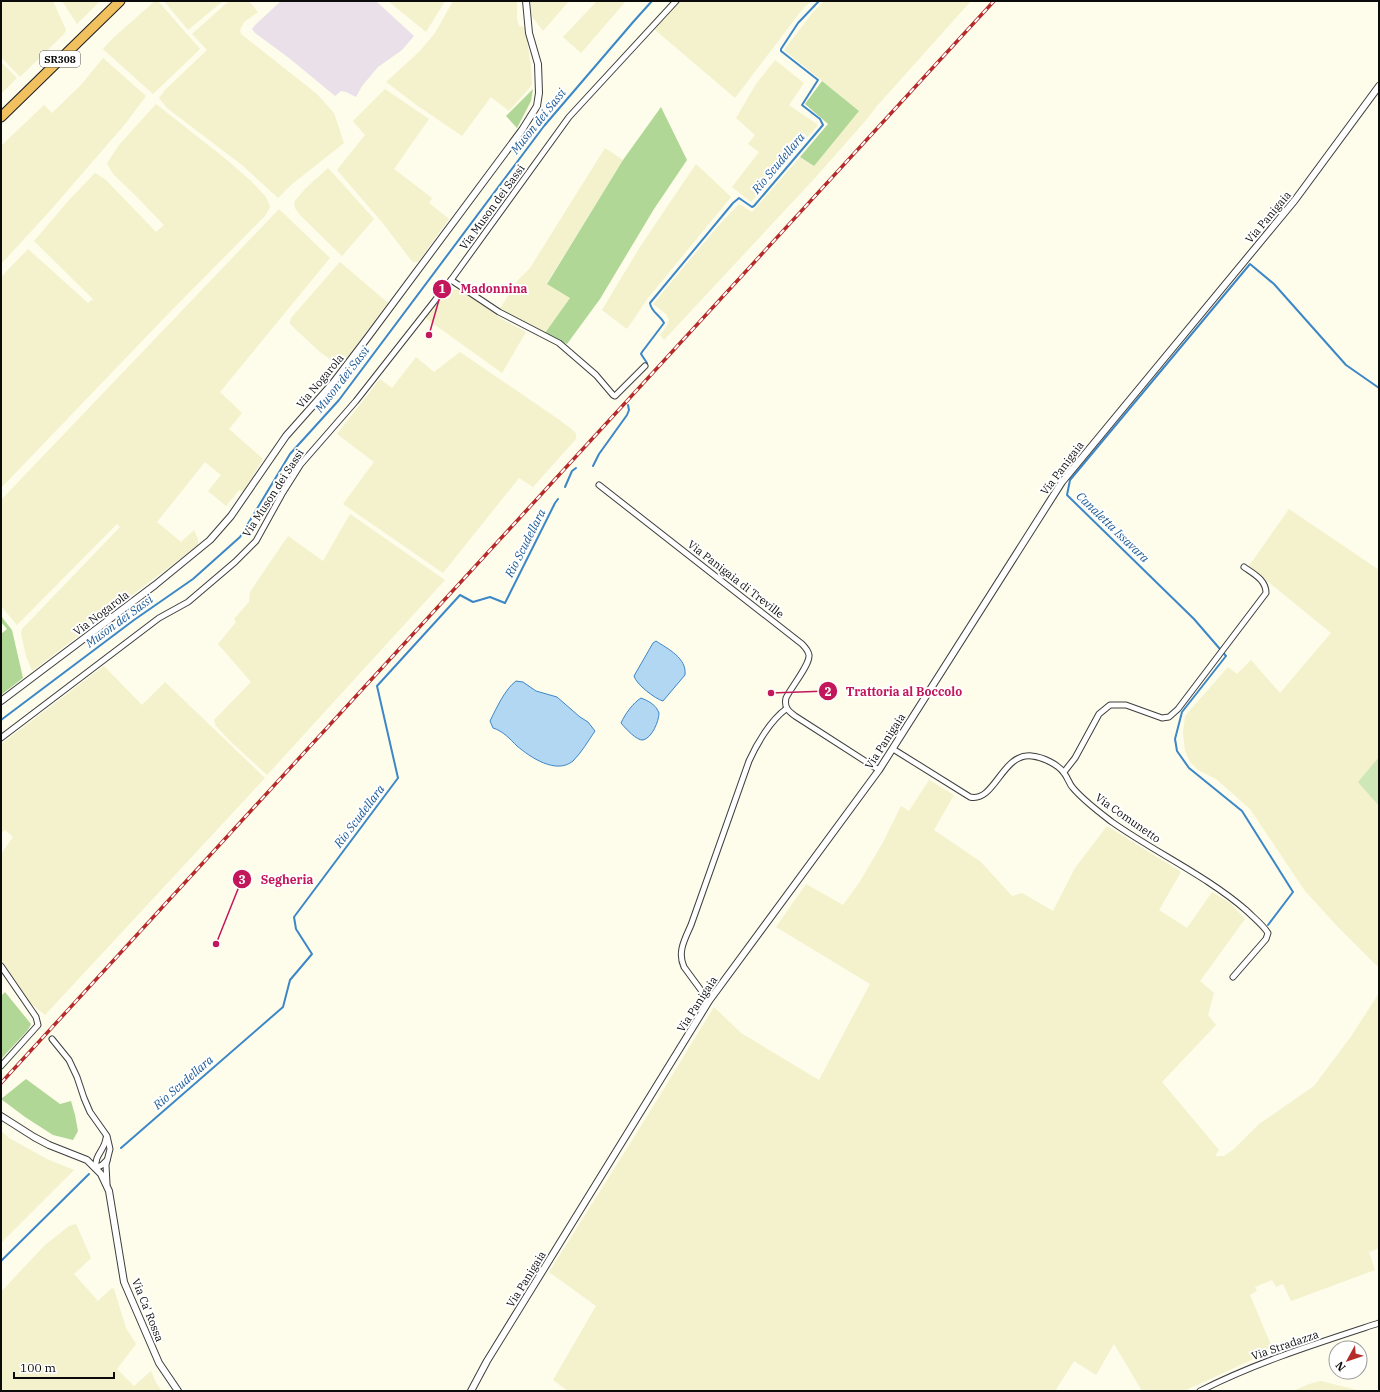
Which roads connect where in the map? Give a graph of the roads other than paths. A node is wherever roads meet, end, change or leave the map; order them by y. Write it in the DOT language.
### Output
graph roads {
  1 [pos="120,1"];
  2 [pos="526,1"];
  3 [pos="676,1"];
  4 [pos="1379,86"];
  5 [pos="1,117"];
  6 [pos="451,280"];
  7 [pos="645,366"];
  8 [pos="599,485"];
  9 [pos="1244,567"];
  10 [pos="1,701"];
  11 [pos="786,709"];
  12 [pos="1,738"];
  13 [pos="893,749"];
  14 [pos="878,770"];
  15 [pos="1064,772"];
  16 [pos="1,966"];
  17 [pos="1233,977"];
  18 [pos="709,1001"];
  19 [pos="52,1039"];
  20 [pos="1,1066"];
  21 [pos="1,1116"];
  22 [pos="103,1129"];
  23 [pos="97,1155"];
  24 [pos="82,1157"];
  25 [pos="107,1160"];
  26 [pos="96,1168"];
  27 [pos="107,1184"];
  28 [pos="1379,1323"];
  29 [pos="178,1391"];
  30 [pos="471,1391"];
  31 [pos="1200,1391"];
  1 -- 5 [label="highway, SR308"];
  2 -- 10 [label="street, Via Nogarola"];
  3 -- 6 [label="street, Via Muson dei Sassi"];
  4 -- 13 [label="street, Via Panigaia"];
  6 -- 7 [label="street"];
  6 -- 12 [label="street, Via Muson dei Sassi"];
  8 -- 11 [label="street, Via Panigaia di Treville"];
  9 -- 15 [label="street"];
  11 -- 14 [label="street"];
  11 -- 18 [label="street, Via Panigaia di Treville"];
  13 -- 14 [label="street, Via Panigaia"];
  13 -- 15 [label="street, Via Comunetto"];
  14 -- 18 [label="street, Via Panigaia"];
  15 -- 17 [label="street, Via Comunetto"];
  16 -- 20 [label="street"];
  18 -- 30 [label="street, Via Panigaia"];
  19 -- 22 [label="street, Via Ca' Rossa"];
  21 -- 24 [label="street, Via Ca' Rossa"];
  22 -- 23 [label="street"];
  22 -- 25 [label="street, Via Ca' Rossa"];
  23 -- 24 [label="street, Via Ca' Rossa"];
  23 -- 26 [label="street"];
  24 -- 26 [label="street, Via Ca' Rossa"];
  25 -- 26 [label="street"];
  25 -- 27 [label="street, Via Ca' Rossa"];
  26 -- 27 [label="street, Via Ca' Rossa"];
  27 -- 29 [label="street, Via Ca' Rossa"];
  28 -- 31 [label="street, Via Stradazza"];
}
